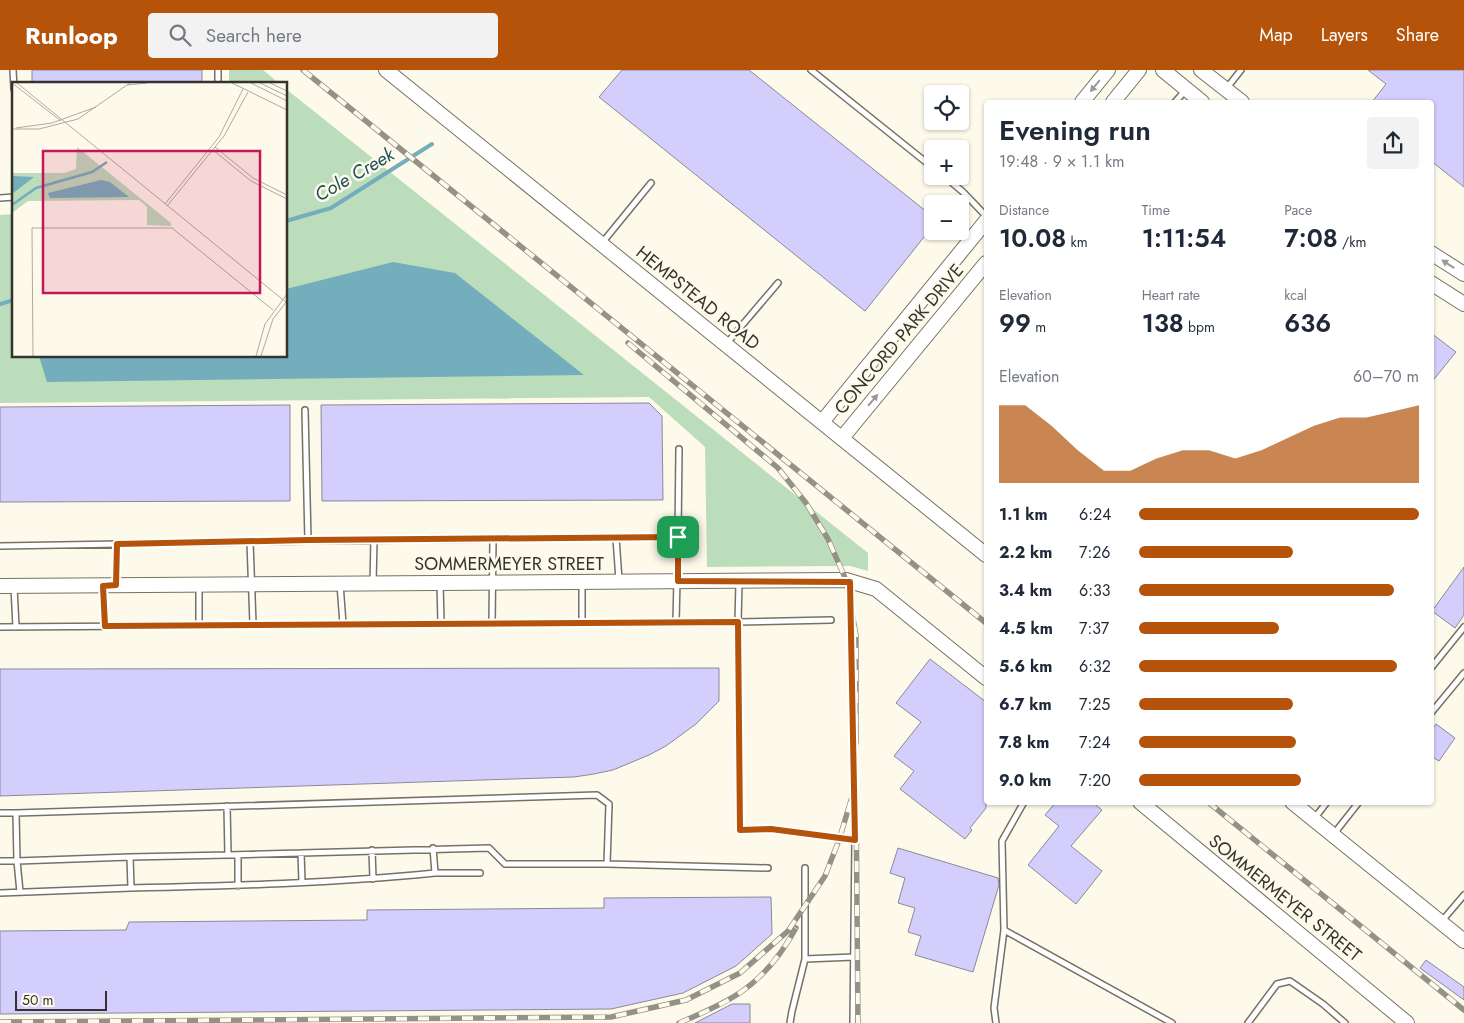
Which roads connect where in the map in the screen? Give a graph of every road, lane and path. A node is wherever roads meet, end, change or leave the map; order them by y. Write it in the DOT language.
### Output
graph roads {
  1 [pos="388,70"];
  2 [pos="811,70"];
  3 [pos="1108,70"];
  4 [pos="1139,70"];
  5 [pos="1163,70"];
  6 [pos="1201,70"];
  7 [pos="1241,70"];
  8 [pos="1226,89"];
  9 [pos="1186,90"];
  10 [pos="1084,100"];
  11 [pos="1115,100"];
  12 [pos="1177,100"];
  13 [pos="1199,100"];
  14 [pos="1240,100"];
  15 [pos="924,161"];
  16 [pos="651,183"];
  17 [pos="955,185"];
  18 [pos="984,214"];
  19 [pos="984,222"];
  20 [pos="601,243"];
  21 [pos="1434,255"];
  22 [pos="984,265"];
  23 [pos="1464,274"];
  24 [pos="778,284"];
  25 [pos="1434,285"];
  26 [pos="1464,304"];
  27 [pos="725,346"];
  28 [pos="305,410"];
  29 [pos="822,422"];
  30 [pos="842,438"];
  31 [pos="678,449"];
  32 [pos="678,537"];
  33 [pos="616,538"];
  34 [pos="492,539"];
  35 [pos="308,540"];
  36 [pos="374,540"];
  37 [pos="250,542"];
  38 [pos="117,544"];
  39 [pos="0,546"];
  40 [pos="984,553"];
  41 [pos="739,580"];
  42 [pos="678,581"];
  43 [pos="493,582"];
  44 [pos="582,582"];
  45 [pos="619,582"];
  46 [pos="850,582"];
  47 [pos="373,583"];
  48 [pos="440,583"];
  49 [pos="252,584"];
  50 [pos="340,584"];
  51 [pos="199,585"];
  52 [pos="0,586"];
  53 [pos="14,586"];
  54 [pos="110,586"];
  55 [pos="831,620"];
  56 [pos="582,622"];
  57 [pos="676,622"];
  58 [pos="738,622"];
  59 [pos="441,623"];
  60 [pos="492,623"];
  61 [pos="199,624"];
  62 [pos="253,624"];
  63 [pos="342,624"];
  64 [pos="16,626"];
  65 [pos="105,626"];
  66 [pos="1464,626"];
  67 [pos="0,627"];
  68 [pos="1434,664"];
  69 [pos="1464,673"];
  70 [pos="984,676"];
  71 [pos="1434,709"];
  72 [pos="1022,805"];
  73 [pos="1144,805"];
  74 [pos="1296,805"];
  75 [pos="1325,805"];
  76 [pos="1357,805"];
  77 [pos="227,806"];
  78 [pos="0,813"];
  79 [pos="16,813"];
  80 [pos="1313,820"];
  81 [pos="1333,835"];
  82 [pos="855,840"];
  83 [pos="433,848"];
  84 [pos="372,850"];
  85 [pos="302,852"];
  86 [pos="228,855"];
  87 [pos="238,855"];
  88 [pos="130,857"];
  89 [pos="0,861"];
  90 [pos="18,861"];
  91 [pos="607,864"];
  92 [pos="768,868"];
  93 [pos="805,868"];
  94 [pos="436,873"];
  95 [pos="480,873"];
  96 [pos="373,879"];
  97 [pos="302,882"];
  98 [pos="238,886"];
  99 [pos="131,888"];
  100 [pos="20,892"];
  101 [pos="0,893"];
  102 [pos="1464,894"];
  103 [pos="1440,922"];
  104 [pos="1004,930"];
  105 [pos="1464,941"];
  106 [pos="854,957"];
  107 [pos="805,959"];
  108 [pos="790,1023"];
  109 [pos="853,1023"];
  110 [pos="996,1023"];
  111 [pos="1172,1023"];
  112 [pos="1248,1023"];
  113 [pos="1345,1023"];
  114 [pos="1407,1023"];
  1 -- 20 [label="street, HEMPSTEAD ROAD"];
  2 -- 15 [label="lane"];
  3 -- 10 [label="street, one-way"];
  4 -- 11 [label="street"];
  5 -- 9 [label="street"];
  6 -- 8 [label="street"];
  7 -- 8 [label="lane"];
  8 -- 14 [label="street"];
  9 -- 12 [label="lane"];
  9 -- 13 [label="street"];
  16 -- 20 [label="lane"];
  17 -- 18 [label="lane"];
  19 -- 29 [label="street, CONCORD PARK DRIVE"];
  20 -- 27 [label="street, HEMPSTEAD ROAD"];
  23 -- 21 [label="street, one-way"];
  30 -- 22 [label="street, CONCORD PARK DRIVE, one-way"];
  24 -- 27 [label="lane"];
  25 -- 26 [label="street"];
  27 -- 29 [label="street, HEMPSTEAD ROAD"];
  28 -- 35 [label="lane"];
  29 -- 30 [label="street, HEMPSTEAD ROAD"];
  30 -- 40 [label="street, HEMPSTEAD ROAD"];
  31 -- 32 [label="lane"];
  32 -- 33 [label="lane"];
  32 -- 42 [label="lane"];
  33 -- 34 [label="lane"];
  33 -- 45 [label="lane"];
  34 -- 36 [label="lane"];
  34 -- 43 [label="lane"];
  35 -- 36 [label="lane"];
  35 -- 37 [label="lane"];
  36 -- 47 [label="lane"];
  37 -- 38 [label="lane"];
  37 -- 49 [label="lane"];
  38 -- 39 [label="lane"];
  38 -- 54 [label="lane"];
  41 -- 42 [label="street, SOMMERMEYER STREET"];
  41 -- 46 [label="street, SOMMERMEYER STREET"];
  41 -- 58 [label="lane"];
  42 -- 45 [label="street, SOMMERMEYER STREET"];
  42 -- 57 [label="lane"];
  43 -- 44 [label="street, SOMMERMEYER STREET"];
  43 -- 48 [label="street, SOMMERMEYER STREET"];
  43 -- 60 [label="lane"];
  44 -- 45 [label="street, SOMMERMEYER STREET"];
  44 -- 56 [label="lane"];
  46 -- 70 [label="street, SOMMERMEYER STREET"];
  46 -- 82 [label="lane"];
  47 -- 48 [label="street, SOMMERMEYER STREET"];
  47 -- 50 [label="street, SOMMERMEYER STREET"];
  48 -- 59 [label="lane"];
  49 -- 50 [label="street, SOMMERMEYER STREET"];
  49 -- 51 [label="street, SOMMERMEYER STREET"];
  49 -- 62 [label="lane"];
  50 -- 63 [label="lane"];
  51 -- 54 [label="street, SOMMERMEYER STREET"];
  51 -- 61 [label="lane"];
  52 -- 53 [label="street, SOMMERMEYER STREET"];
  53 -- 54 [label="street, SOMMERMEYER STREET"];
  53 -- 64 [label="lane"];
  54 -- 65 [label="lane"];
  55 -- 58 [label="lane"];
  56 -- 57 [label="lane"];
  56 -- 60 [label="lane"];
  57 -- 58 [label="lane"];
  58 -- 82 [label="lane"];
  59 -- 60 [label="lane"];
  59 -- 63 [label="lane"];
  61 -- 62 [label="lane"];
  61 -- 65 [label="lane"];
  62 -- 63 [label="lane"];
  64 -- 65 [label="lane"];
  64 -- 67 [label="lane"];
  66 -- 68 [label="lane"];
  69 -- 71 [label="lane"];
  72 -- 104 [label="lane"];
  73 -- 114 [label="street, SOMMERMEYER STREET"];
  74 -- 80 [label="street"];
  75 -- 80 [label="lane"];
  76 -- 81 [label="lane"];
  77 -- 79 [label="lane"];
  77 -- 86 [label="lane"];
  77 -- 91 [label="lane"];
  78 -- 79 [label="lane"];
  79 -- 90 [label="lane"];
  80 -- 81 [label="street"];
  81 -- 103 [label="street"];
  82 -- 106 [label="lane"];
  83 -- 84 [label="lane"];
  83 -- 91 [label="lane"];
  83 -- 94 [label="lane"];
  84 -- 85 [label="lane"];
  84 -- 96 [label="lane"];
  85 -- 87 [label="lane"];
  85 -- 97 [label="lane"];
  86 -- 87 [label="lane"];
  86 -- 88 [label="lane"];
  87 -- 98 [label="lane"];
  88 -- 90 [label="lane"];
  88 -- 99 [label="lane"];
  89 -- 90 [label="lane"];
  90 -- 100 [label="lane"];
  91 -- 92 [label="lane"];
  93 -- 107 [label="lane"];
  94 -- 95 [label="lane"];
  94 -- 96 [label="lane"];
  96 -- 97 [label="lane"];
  97 -- 98 [label="lane"];
  98 -- 99 [label="lane"];
  99 -- 100 [label="lane"];
  100 -- 101 [label="lane"];
  102 -- 103 [label="lane"];
  103 -- 105 [label="street"];
  104 -- 110 [label="lane"];
  104 -- 111 [label="lane"];
  106 -- 107 [label="lane"];
  106 -- 109 [label="lane"];
  107 -- 108 [label="lane"];
  112 -- 113 [label="lane"];
}
